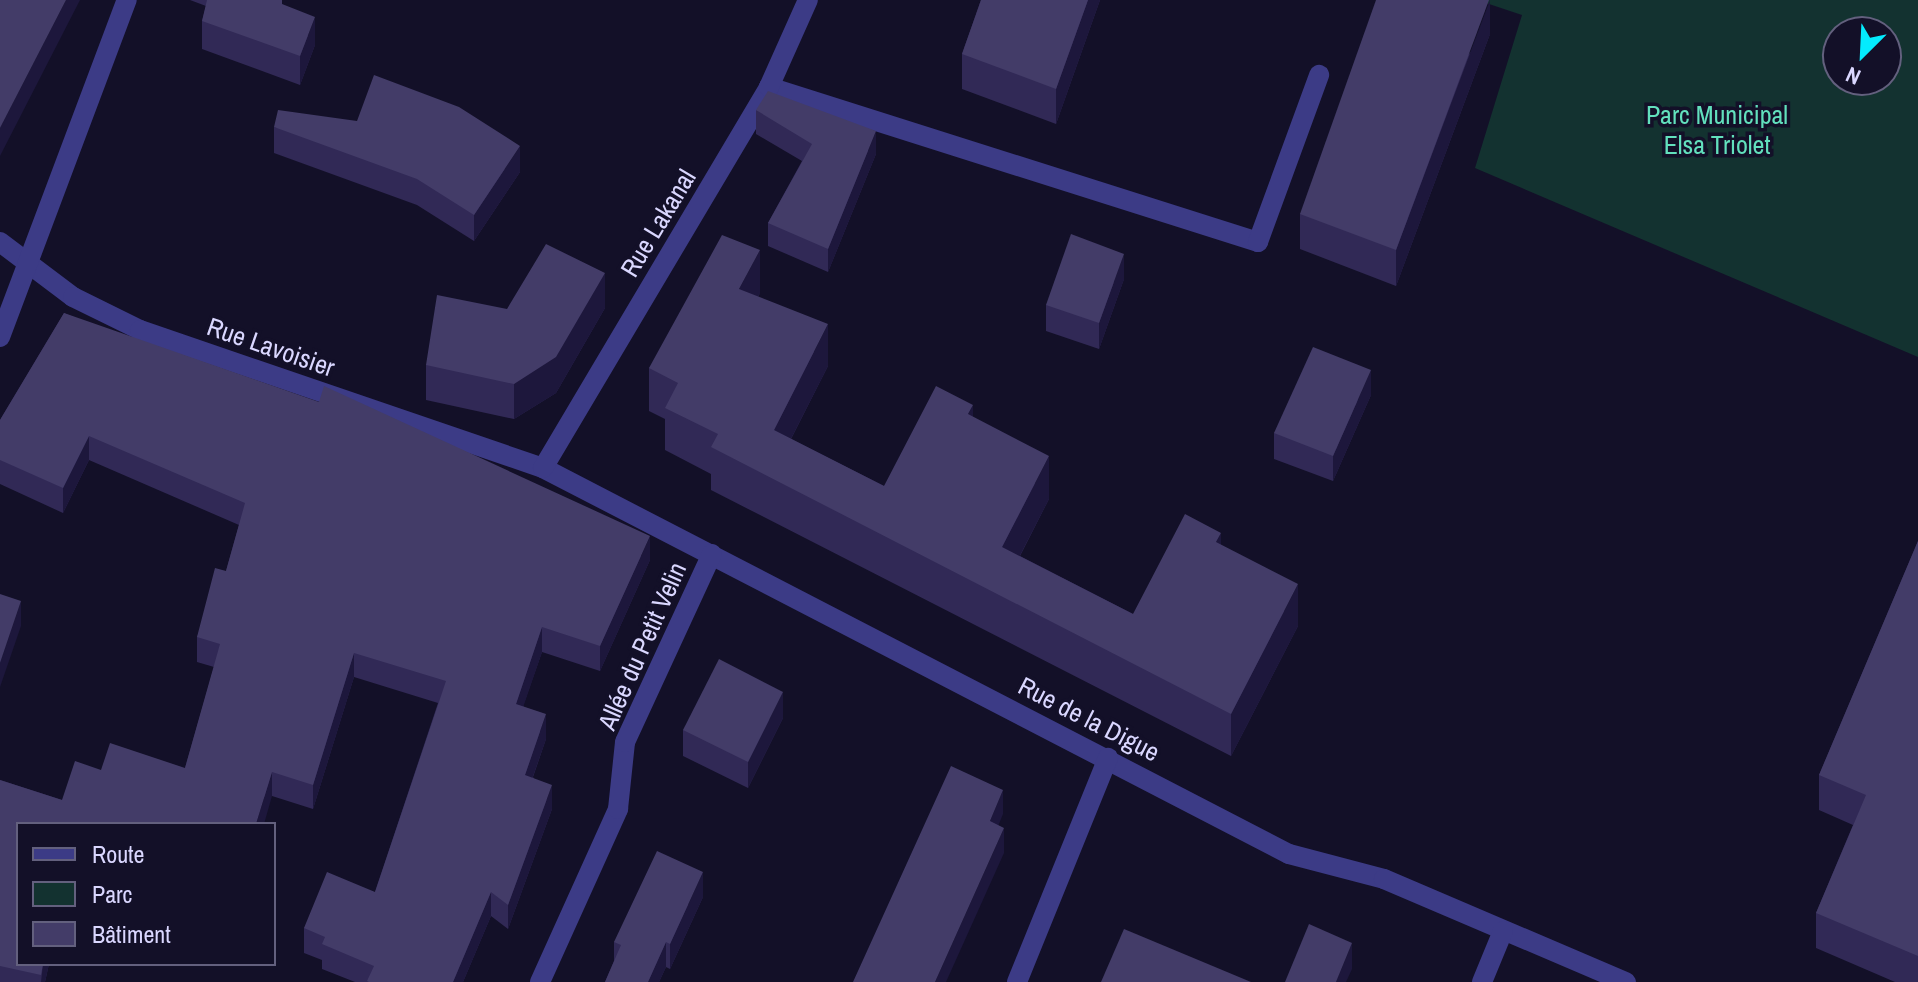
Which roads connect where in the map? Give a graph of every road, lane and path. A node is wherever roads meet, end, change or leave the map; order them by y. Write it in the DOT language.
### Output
graph roads {
  1 [pos="127,0"];
  2 [pos="808,0"];
  3 [pos="1319,75"];
  4 [pos="769,87"];
  5 [pos="0,242"];
  6 [pos="26,262"];
  7 [pos="0,337"];
  8 [pos="543,468"];
  9 [pos="712,554"];
  10 [pos="1108,758"];
  11 [pos="1503,931"];
  12 [pos="540,982"];
  13 [pos="1017,982"];
  14 [pos="1482,982"];
  15 [pos="1626,982"];
  1 -- 6 [label="street"];
  2 -- 4 [label="street, Rue Lakanal"];
  3 -- 4 [label="street"];
  4 -- 8 [label="street, Rue Lakanal"];
  5 -- 6 [label="street, Rue Lavoisier"];
  6 -- 7 [label="street"];
  6 -- 8 [label="street, Rue Lavoisier"];
  8 -- 9 [label="street, Rue de la Digue"];
  9 -- 10 [label="street, Rue de la Digue"];
  9 -- 12 [label="street, Allée du Petit Velin"];
  10 -- 11 [label="street, Rue de la Digue"];
  10 -- 13 [label="street"];
  11 -- 14 [label="street"];
  11 -- 15 [label="street, Rue de la Digue"];
}
